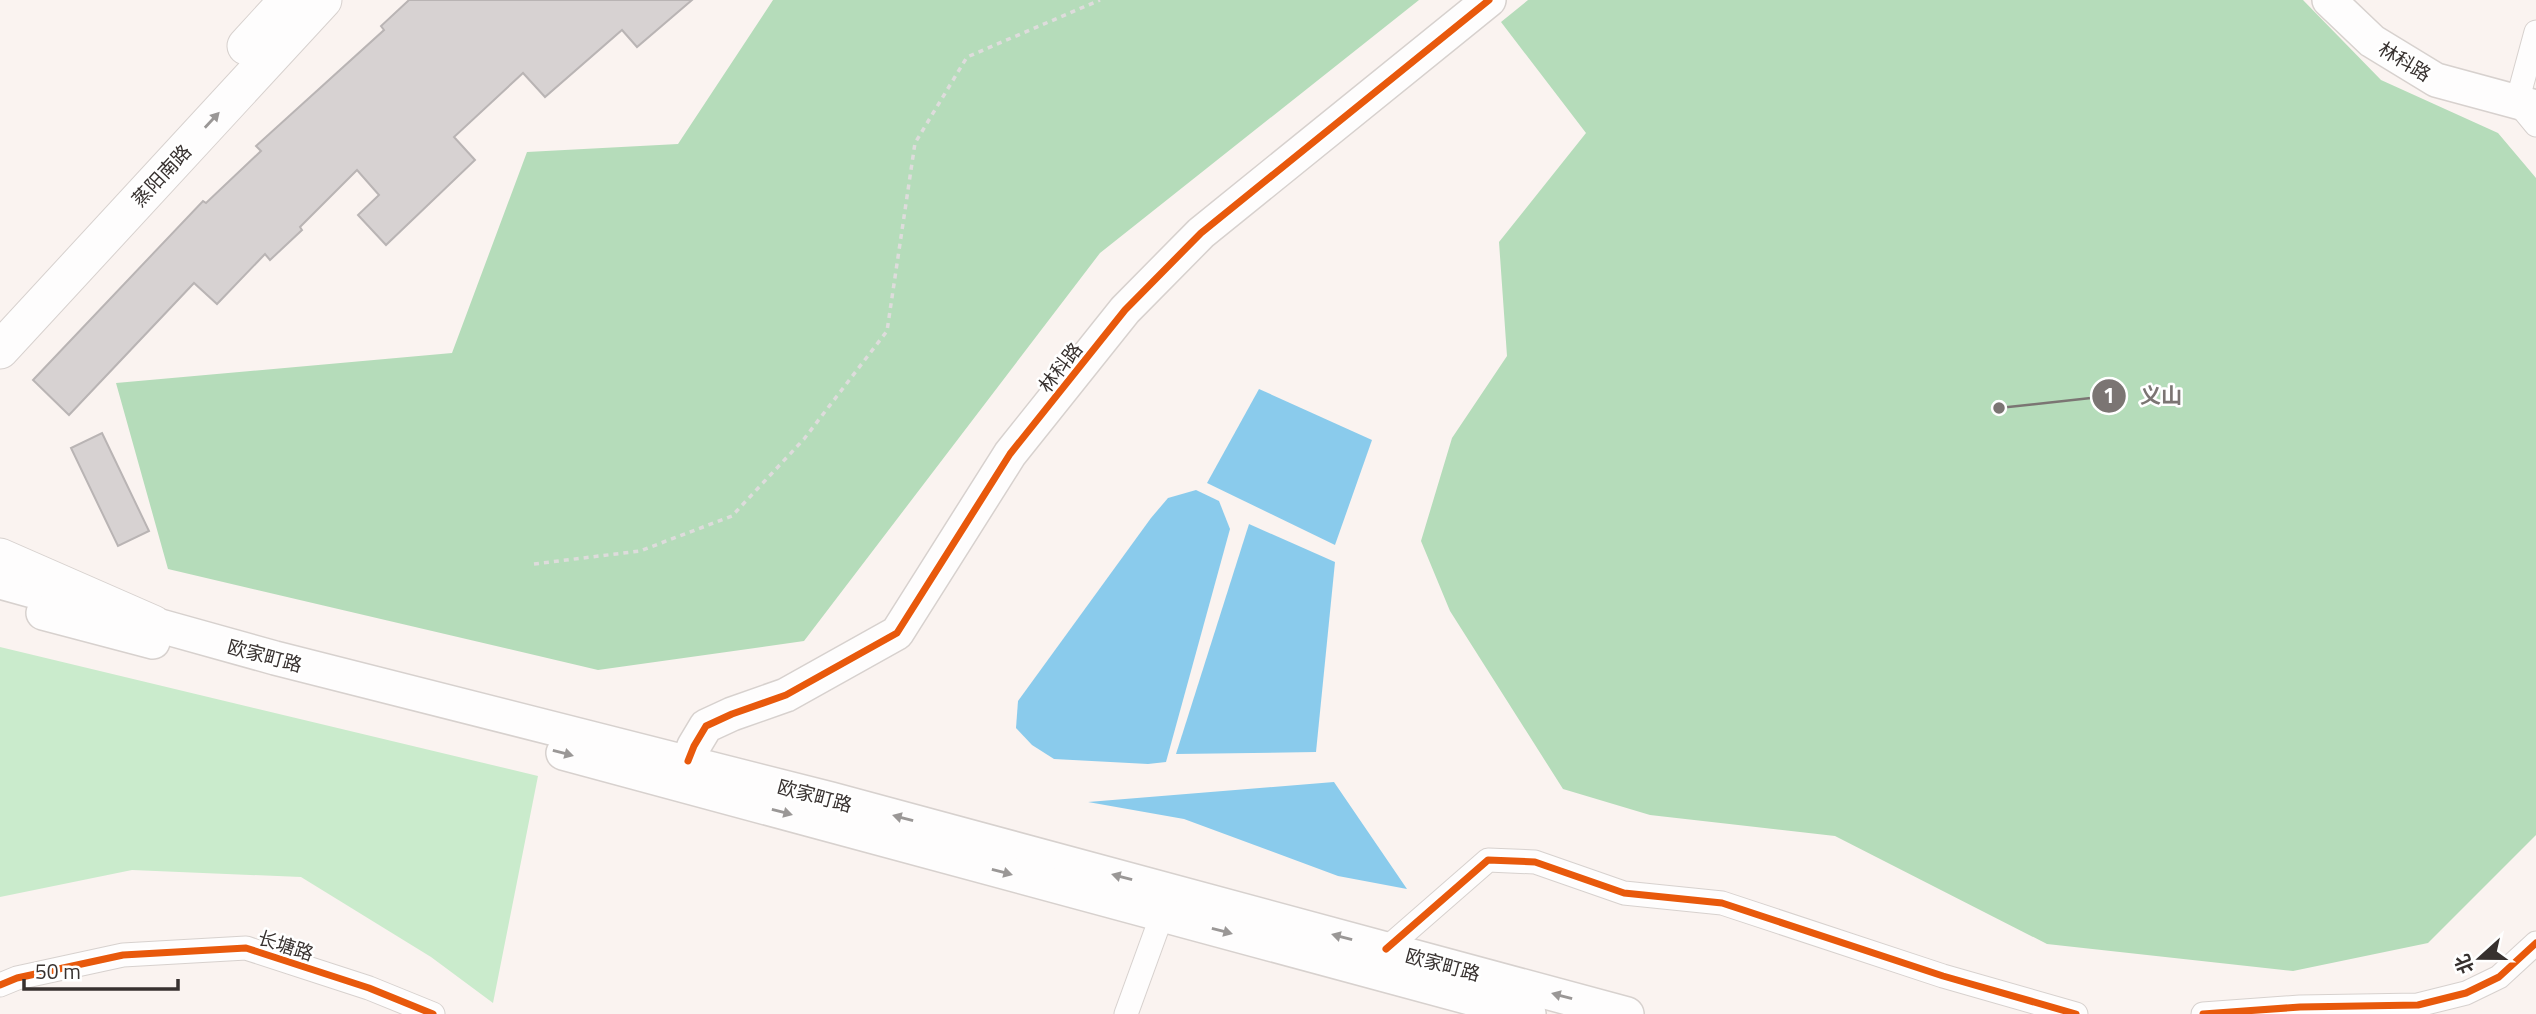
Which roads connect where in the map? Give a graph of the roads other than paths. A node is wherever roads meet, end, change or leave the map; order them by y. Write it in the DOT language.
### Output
graph roads {
  1 [pos="288,0"];
  2 [pos="323,0"];
  3 [pos="1489,0"];
  4 [pos="2331,0"];
  5 [pos="2536,32"];
  6 [pos="2530,111"];
  7 [pos="0,316"];
  8 [pos="0,351"];
  9 [pos="0,556"];
  10 [pos="0,582"];
  11 [pos="0,601"];
  12 [pos="153,624"];
  13 [pos="688,761"];
  14 [pos="1162,915"];
  15 [pos="2536,943"];
  16 [pos="1387,949"];
  17 [pos="0,985"];
  18 [pos="433,1014"];
  19 [pos="1126,1014"];
  20 [pos="1529,1014"];
  21 [pos="1628,1014"];
  22 [pos="2076,1014"];
  23 [pos="2203,1014"];
  1 -- 7 [label="main road, 蒸阳南路"];
  8 -- 2 [label="main road, 蒸阳南路, one-way"];
  3 -- 13 [label="main road, 林科路"];
  4 -- 6 [label="main road, 林科路"];
  5 -- 6 [label="street"];
  9 -- 12 [label="main road"];
  10 -- 12 [label="main road, 欧家町路"];
  11 -- 14 [label="main road, 欧家町路, one-way"];
  12 -- 13 [label="main road, 欧家町路"];
  16 -- 13 [label="main road, 欧家町路, one-way"];
  14 -- 19 [label="street"];
  14 -- 20 [label="main road, 欧家町路, one-way"];
  15 -- 23 [label="street"];
  21 -- 16 [label="main road, 欧家町路, one-way"];
  16 -- 22 [label="street"];
  17 -- 18 [label="street, 长塘路"];
}
